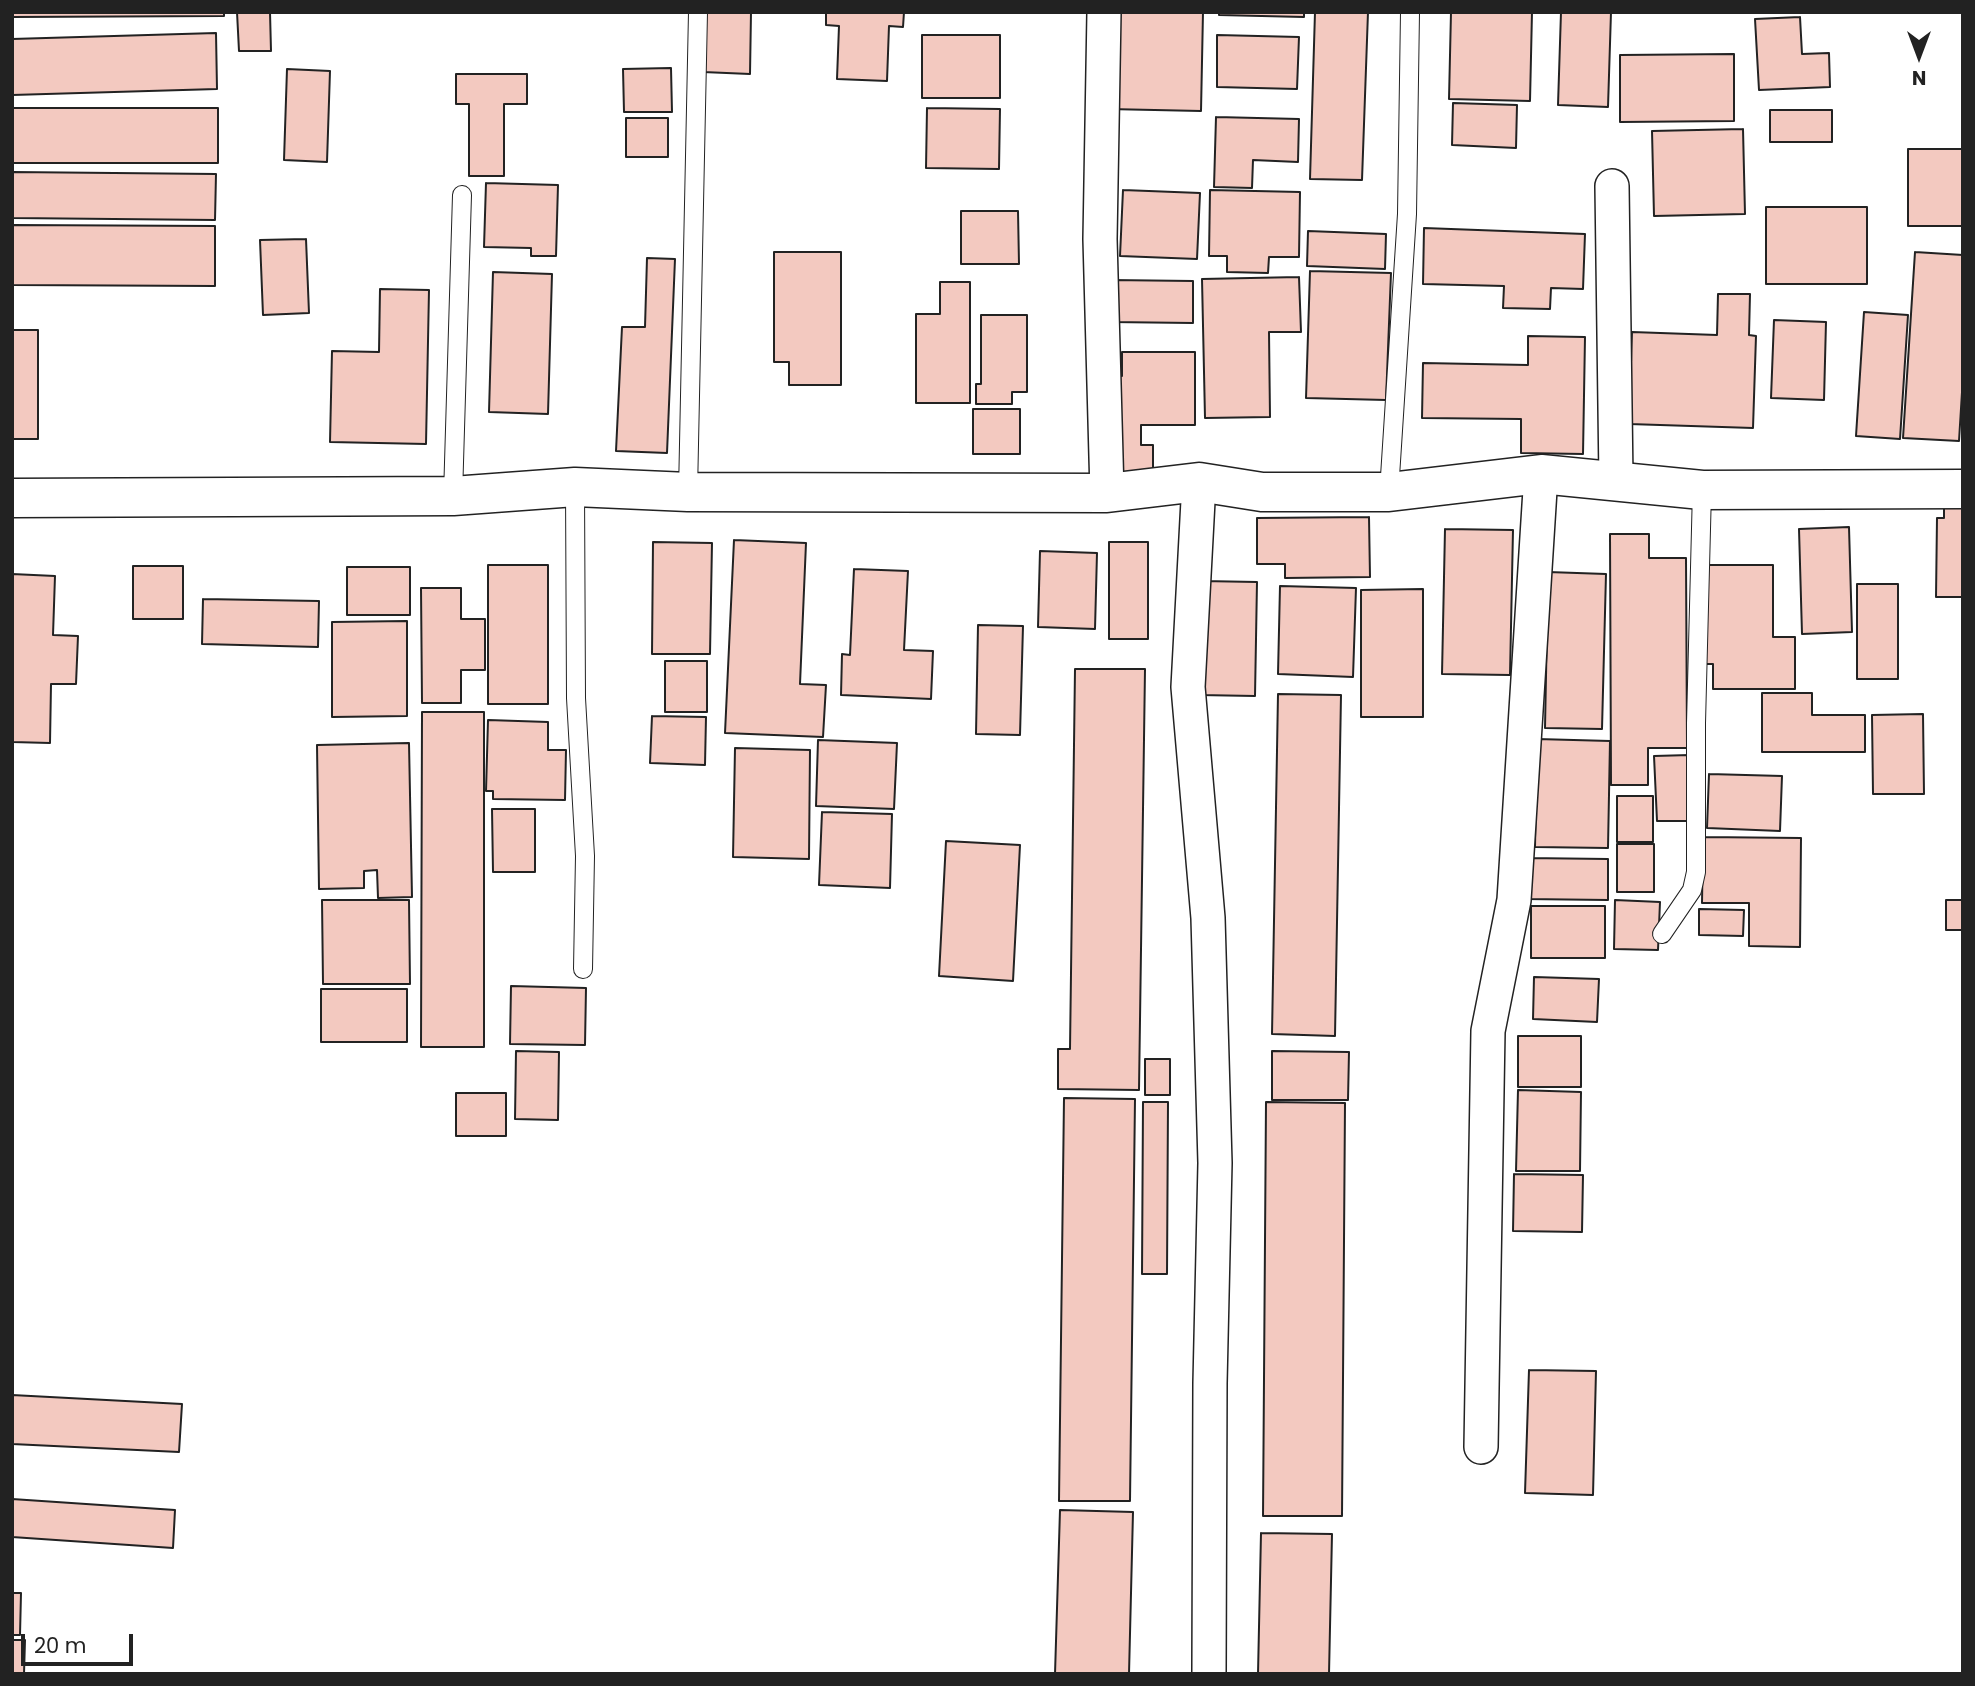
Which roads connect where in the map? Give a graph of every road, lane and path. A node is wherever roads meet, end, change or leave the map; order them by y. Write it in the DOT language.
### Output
graph roads {
  1 [pos="698,12"];
  2 [pos="1104,12"];
  3 [pos="1410,12"];
  4 [pos="1612,187"];
  5 [pos="462,195"];
  6 [pos="1541,474"];
  7 [pos="1616,481"];
  8 [pos="1199,482"];
  9 [pos="575,487"];
  10 [pos="1963,489"];
  11 [pos="1702,491"];
  12 [pos="688,492"];
  13 [pos="1389,492"];
  14 [pos="1107,493"];
  15 [pos="453,496"];
  16 [pos="12,498"];
  17 [pos="1662,934"];
  18 [pos="583,969"];
  19 [pos="1481,1447"];
  20 [pos="1209,1674"];
  1 -- 12 [label="lane"];
  2 -- 14 [label="street"];
  3 -- 13 [label="lane"];
  4 -- 7 [label="street"];
  5 -- 15 [label="lane"];
  6 -- 7 [label="street"];
  6 -- 13 [label="street"];
  6 -- 19 [label="street"];
  7 -- 11 [label="street"];
  8 -- 13 [label="street"];
  8 -- 14 [label="street"];
  8 -- 20 [label="street"];
  9 -- 12 [label="street"];
  9 -- 15 [label="street"];
  9 -- 18 [label="lane"];
  10 -- 11 [label="street"];
  11 -- 17 [label="lane"];
  12 -- 14 [label="street"];
  15 -- 16 [label="street"];
}
